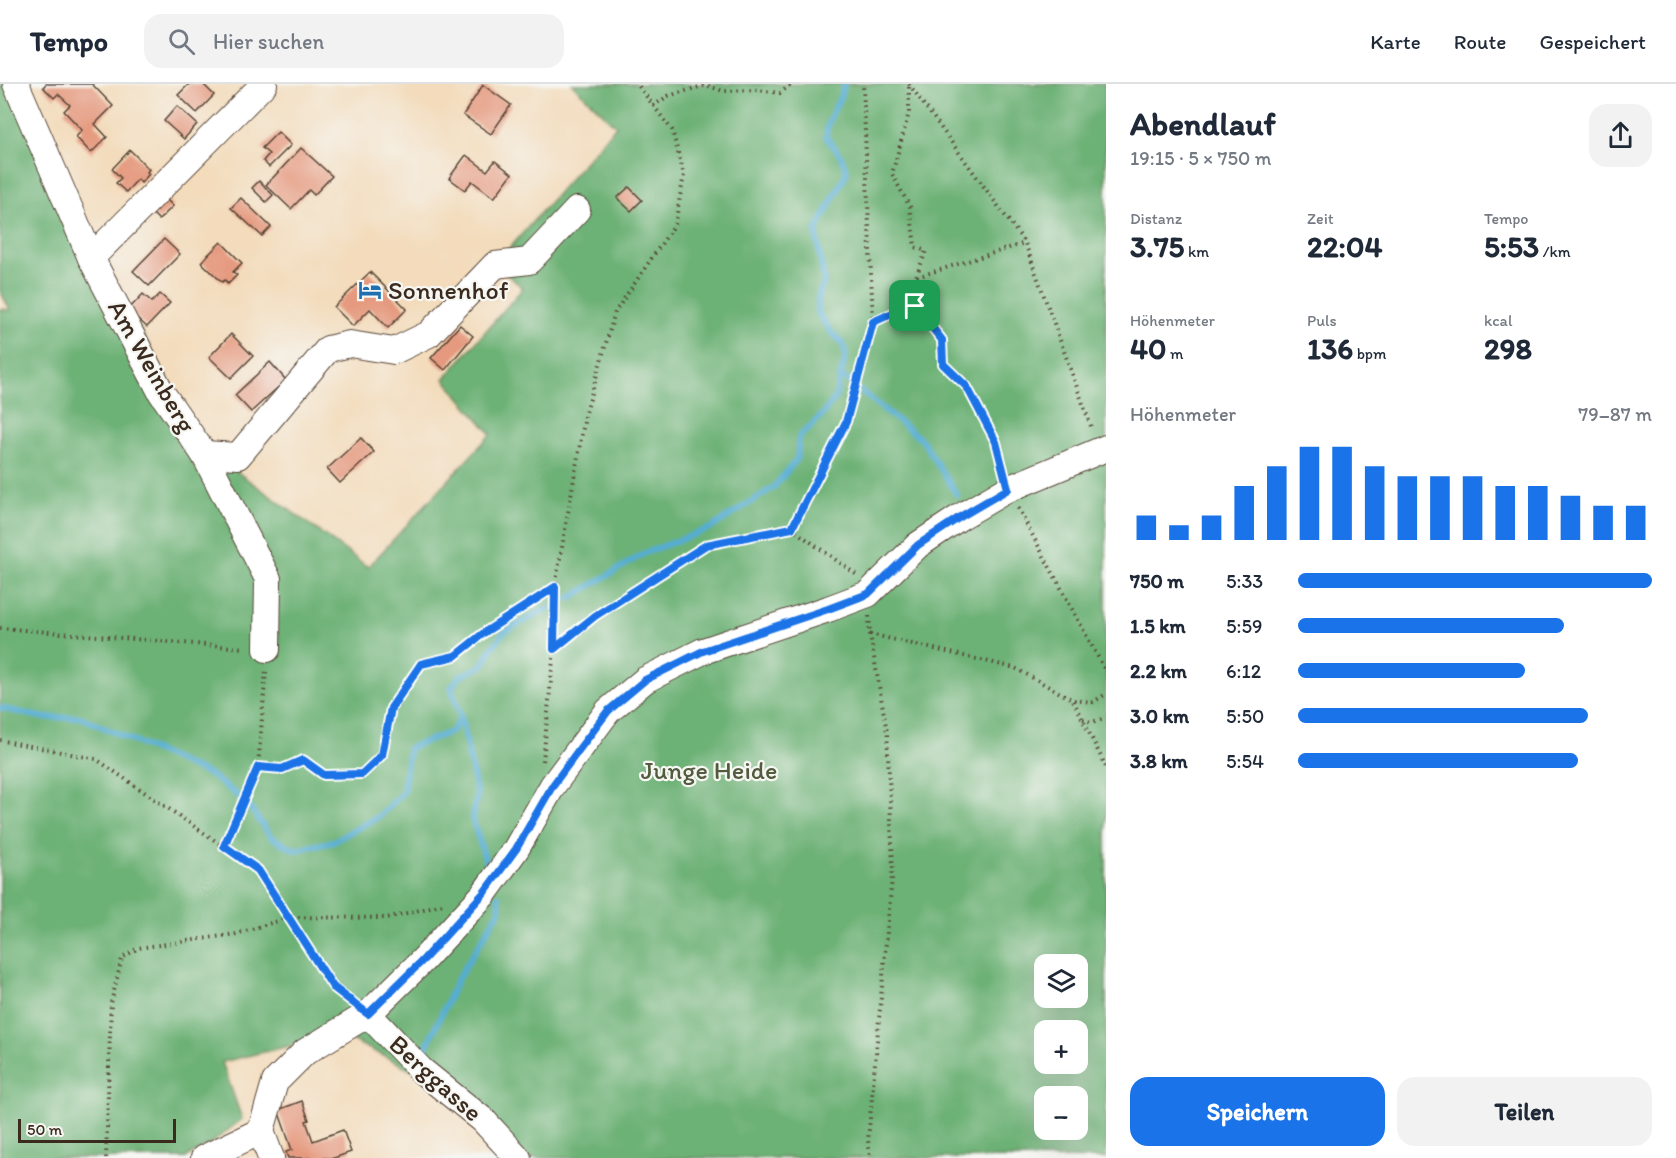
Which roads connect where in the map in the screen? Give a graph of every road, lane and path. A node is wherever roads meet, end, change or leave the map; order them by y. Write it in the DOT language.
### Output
graph roads {
  1 [pos="16,84"];
  2 [pos="264,84"];
  3 [pos="637,84"];
  4 [pos="792,84"];
  5 [pos="862,84"];
  6 [pos="909,85"];
  7 [pos="653,106"];
  8 [pos="577,210"];
  9 [pos="1025,243"];
  10 [pos="91,258"];
  11 [pos="916,277"];
  12 [pos="915,306"];
  13 [pos="873,322"];
  14 [pos="1103,450"];
  15 [pos="204,454"];
  16 [pos="1008,489"];
  17 [pos="792,528"];
  18 [pos="555,587"];
  19 [pos="868,594"];
  20 [pos="0,628"];
  21 [pos="870,634"];
  22 [pos="267,649"];
  23 [pos="554,649"];
  24 [pos="1106,672"];
  25 [pos="1106,694"];
  26 [pos="1073,700"];
  27 [pos="1106,718"];
  28 [pos="1083,719"];
  29 [pos="0,740"];
  30 [pos="258,767"];
  31 [pos="1106,767"];
  32 [pos="553,785"];
  33 [pos="224,846"];
  34 [pos="483,894"];
  35 [pos="290,918"];
  36 [pos="368,1014"];
  37 [pos="261,1131"];
  38 [pos="106,1158"];
  39 [pos="204,1158"];
  40 [pos="271,1158"];
  41 [pos="518,1158"];
  42 [pos="870,1158"];
  1 -- 10 [label="street, Am Weinberg"];
  2 -- 10 [label="street"];
  3 -- 7 [label="path"];
  4 -- 7 [label="path"];
  5 -- 13 [label="path"];
  6 -- 9 [label="path"];
  6 -- 11 [label="path"];
  7 -- 18 [label="path"];
  8 -- 15 [label="street"];
  9 -- 11 [label="path"];
  9 -- 14 [label="path"];
  10 -- 15 [label="street, Am Weinberg"];
  11 -- 12 [label="path"];
  12 -- 13 [label="path"];
  12 -- 16 [label="path"];
  13 -- 17 [label="path"];
  14 -- 16 [label="street, Berggasse"];
  15 -- 22 [label="street, Am Weinberg"];
  16 -- 19 [label="street, Berggasse"];
  16 -- 24 [label="path"];
  17 -- 19 [label="path"];
  17 -- 23 [label="path"];
  18 -- 23 [label="path"];
  18 -- 30 [label="path"];
  19 -- 21 [label="path"];
  19 -- 32 [label="street, Berggasse"];
  20 -- 22 [label="path"];
  21 -- 26 [label="path"];
  21 -- 42 [label="path"];
  22 -- 30 [label="path"];
  23 -- 32 [label="path"];
  25 -- 26 [label="path"];
  26 -- 28 [label="path"];
  27 -- 28 [label="path"];
  28 -- 31 [label="path"];
  29 -- 33 [label="path"];
  30 -- 33 [label="path"];
  32 -- 34 [label="street, Berggasse"];
  33 -- 35 [label="path"];
  34 -- 35 [label="path"];
  34 -- 36 [label="street, Berggasse"];
  35 -- 36 [label="path"];
  35 -- 38 [label="path"];
  36 -- 37 [label="street"];
  36 -- 41 [label="street, Berggasse"];
  37 -- 39 [label="street"];
  37 -- 40 [label="street"];
}
